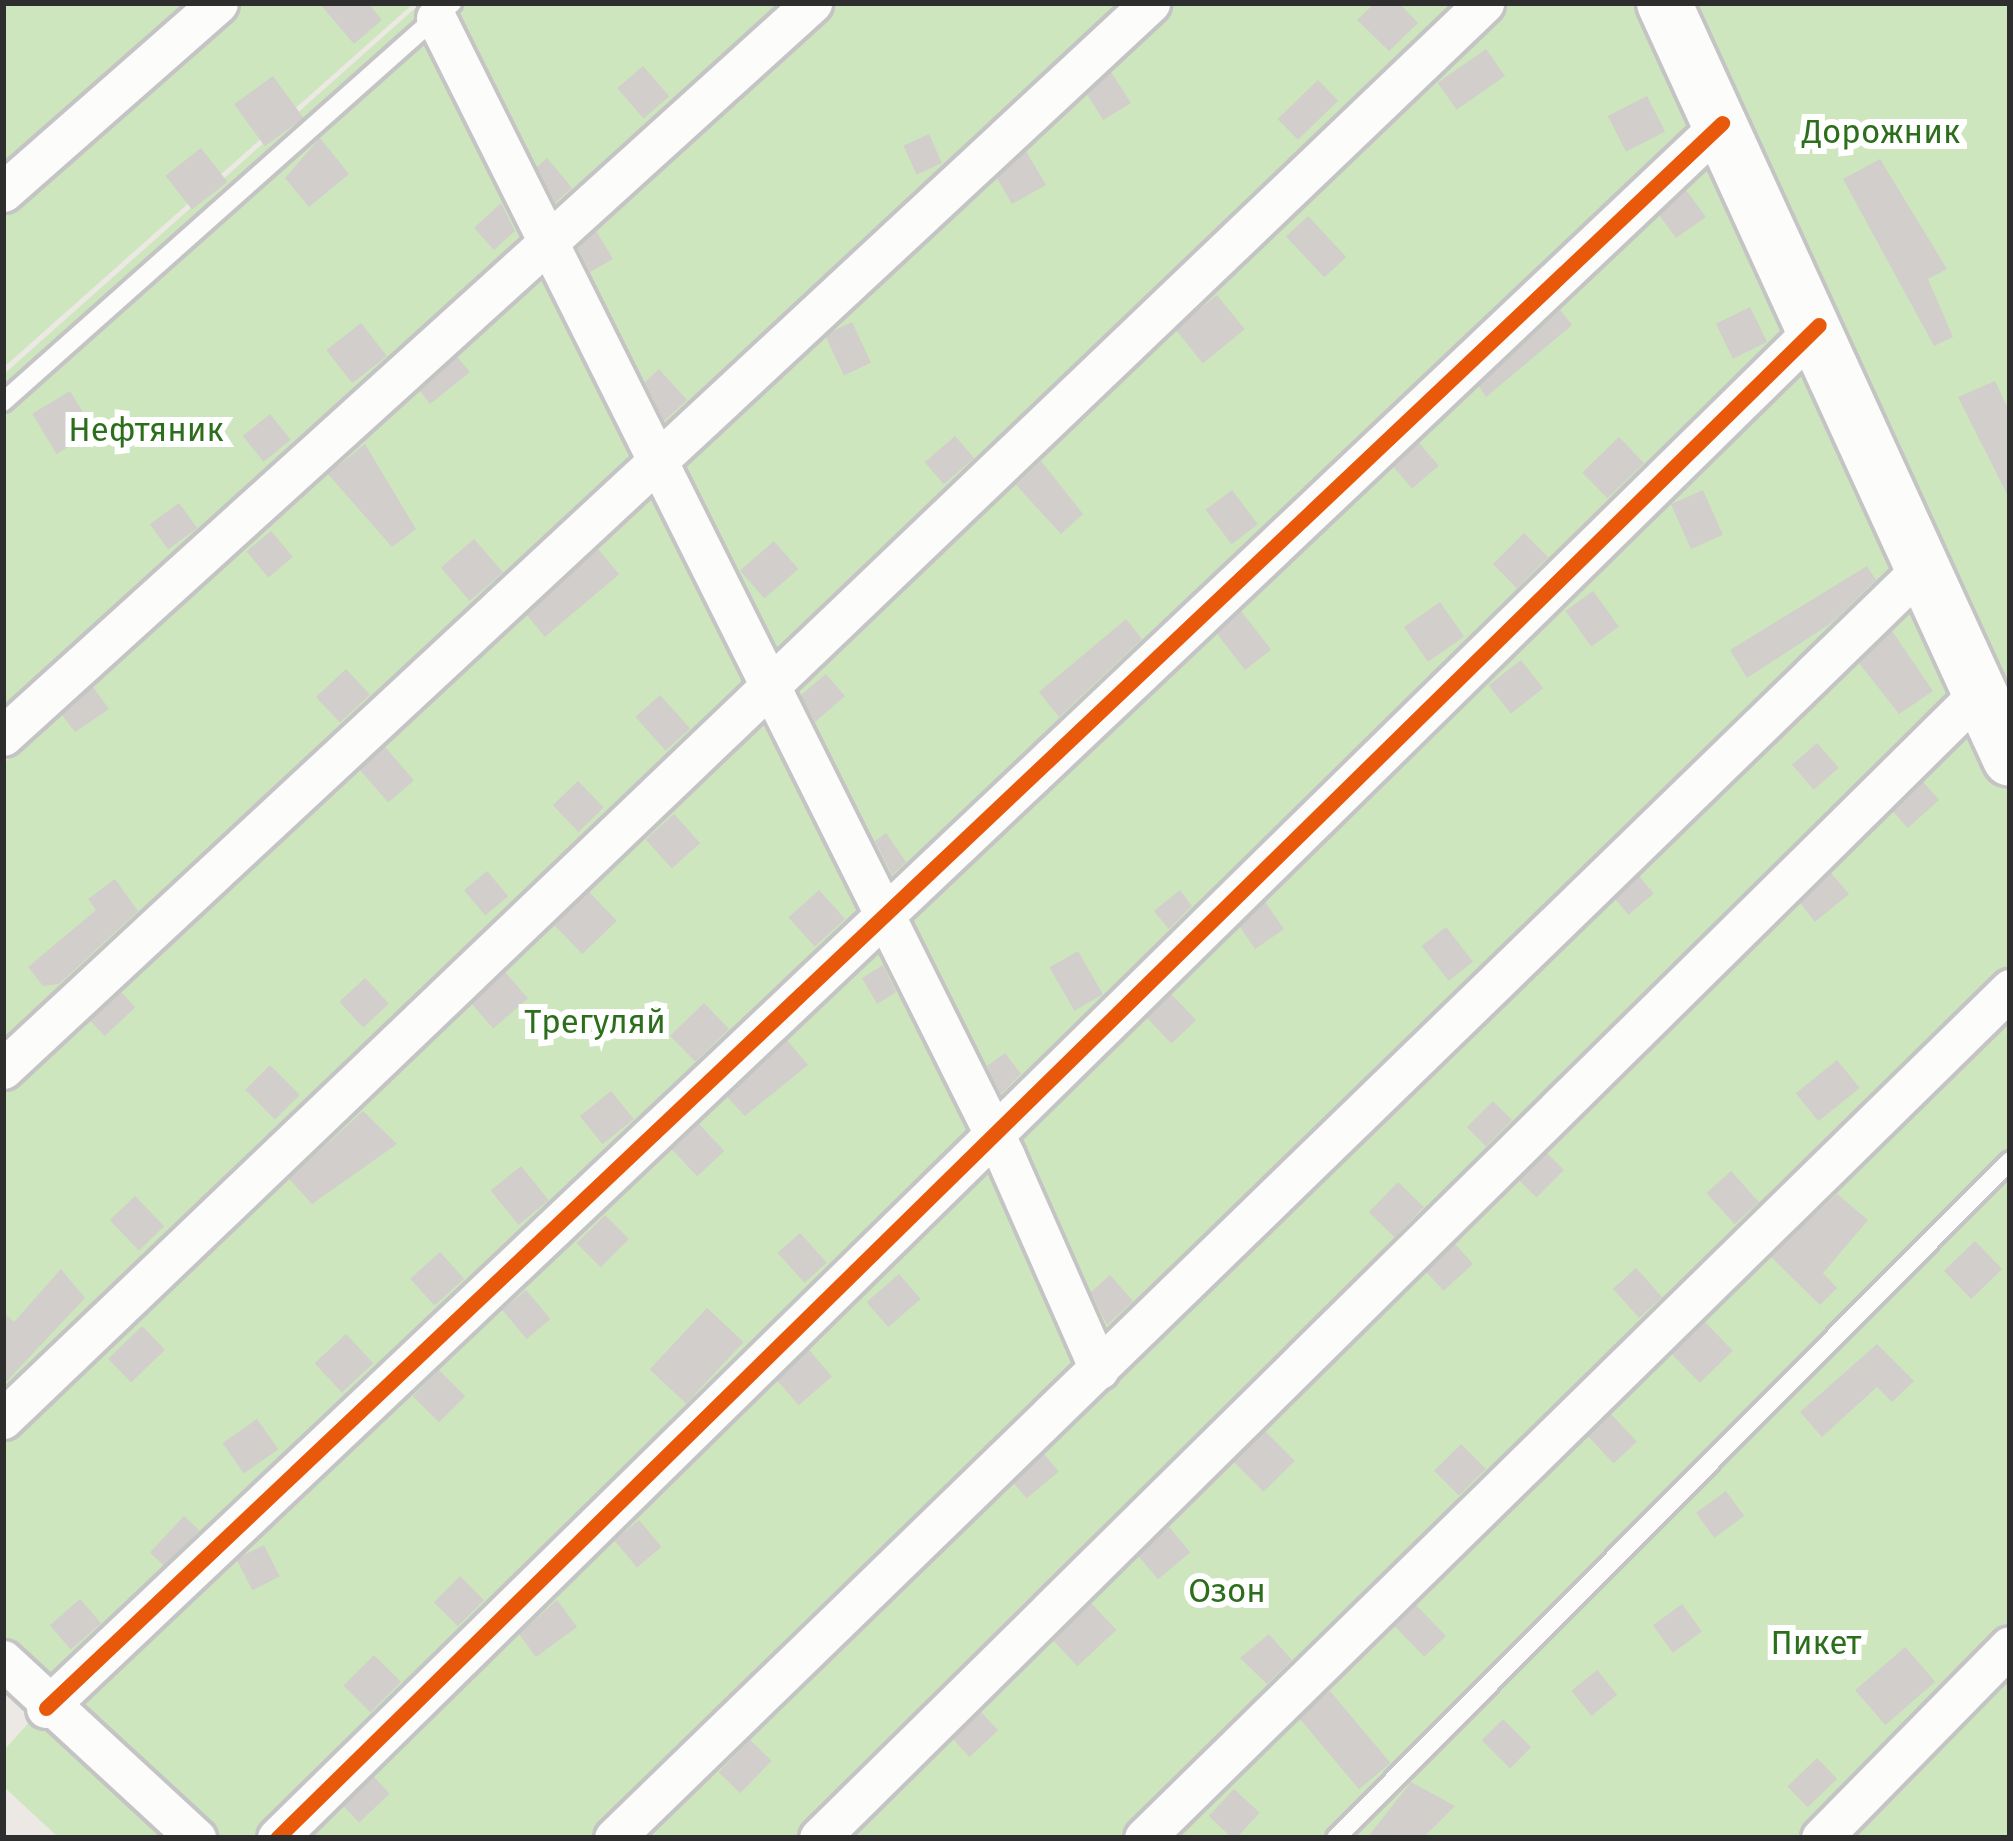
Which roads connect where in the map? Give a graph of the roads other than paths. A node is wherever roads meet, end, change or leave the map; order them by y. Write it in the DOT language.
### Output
graph roads {
  1 [pos="218,3"];
  2 [pos="812,3"];
  3 [pos="1150,3"];
  4 [pos="1484,3"];
  5 [pos="1664,3"];
  6 [pos="444,10"];
  7 [pos="1722,123"];
  8 [pos="3,192"];
  9 [pos="549,242"];
  10 [pos="1819,326"];
  11 [pos="3,402"];
  12 [pos="652,463"];
  13 [pos="1917,573"];
  14 [pos="770,686"];
  15 [pos="1980,692"];
  16 [pos="3,736"];
  17 [pos="2010,758"];
  18 [pos="884,921"];
  19 [pos="2010,989"];
  20 [pos="3,1069"];
  21 [pos="995,1140"];
  22 [pos="2010,1161"];
  23 [pos="1099,1369"];
  24 [pos="3,1419"];
  25 [pos="2010,1646"];
  26 [pos="3,1660"];
  27 [pos="46,1708"];
  28 [pos="196,1838"];
  29 [pos="277,1838"];
  30 [pos="614,1838"];
  31 [pos="819,1838"];
  32 [pos="1144,1838"];
  33 [pos="1336,1838"];
  34 [pos="1821,1838"];
  1 -- 8 [label="street"];
  2 -- 9 [label="street"];
  3 -- 12 [label="street"];
  4 -- 14 [label="street"];
  5 -- 7 [label="street"];
  6 -- 9 [label="street"];
  6 -- 11 [label="lane"];
  7 -- 10 [label="street"];
  7 -- 18 [label="street"];
  9 -- 12 [label="street"];
  9 -- 16 [label="street"];
  10 -- 13 [label="street"];
  10 -- 21 [label="street"];
  12 -- 14 [label="street"];
  12 -- 20 [label="street"];
  13 -- 15 [label="street"];
  13 -- 23 [label="street"];
  14 -- 18 [label="street"];
  14 -- 24 [label="street"];
  15 -- 17 [label="street"];
  15 -- 31 [label="street"];
  18 -- 21 [label="street"];
  18 -- 27 [label="street"];
  19 -- 32 [label="street"];
  21 -- 23 [label="street"];
  21 -- 29 [label="street"];
  22 -- 33 [label="lane"];
  23 -- 30 [label="street"];
  25 -- 34 [label="street"];
  26 -- 27 [label="street"];
  27 -- 28 [label="street"];
}
